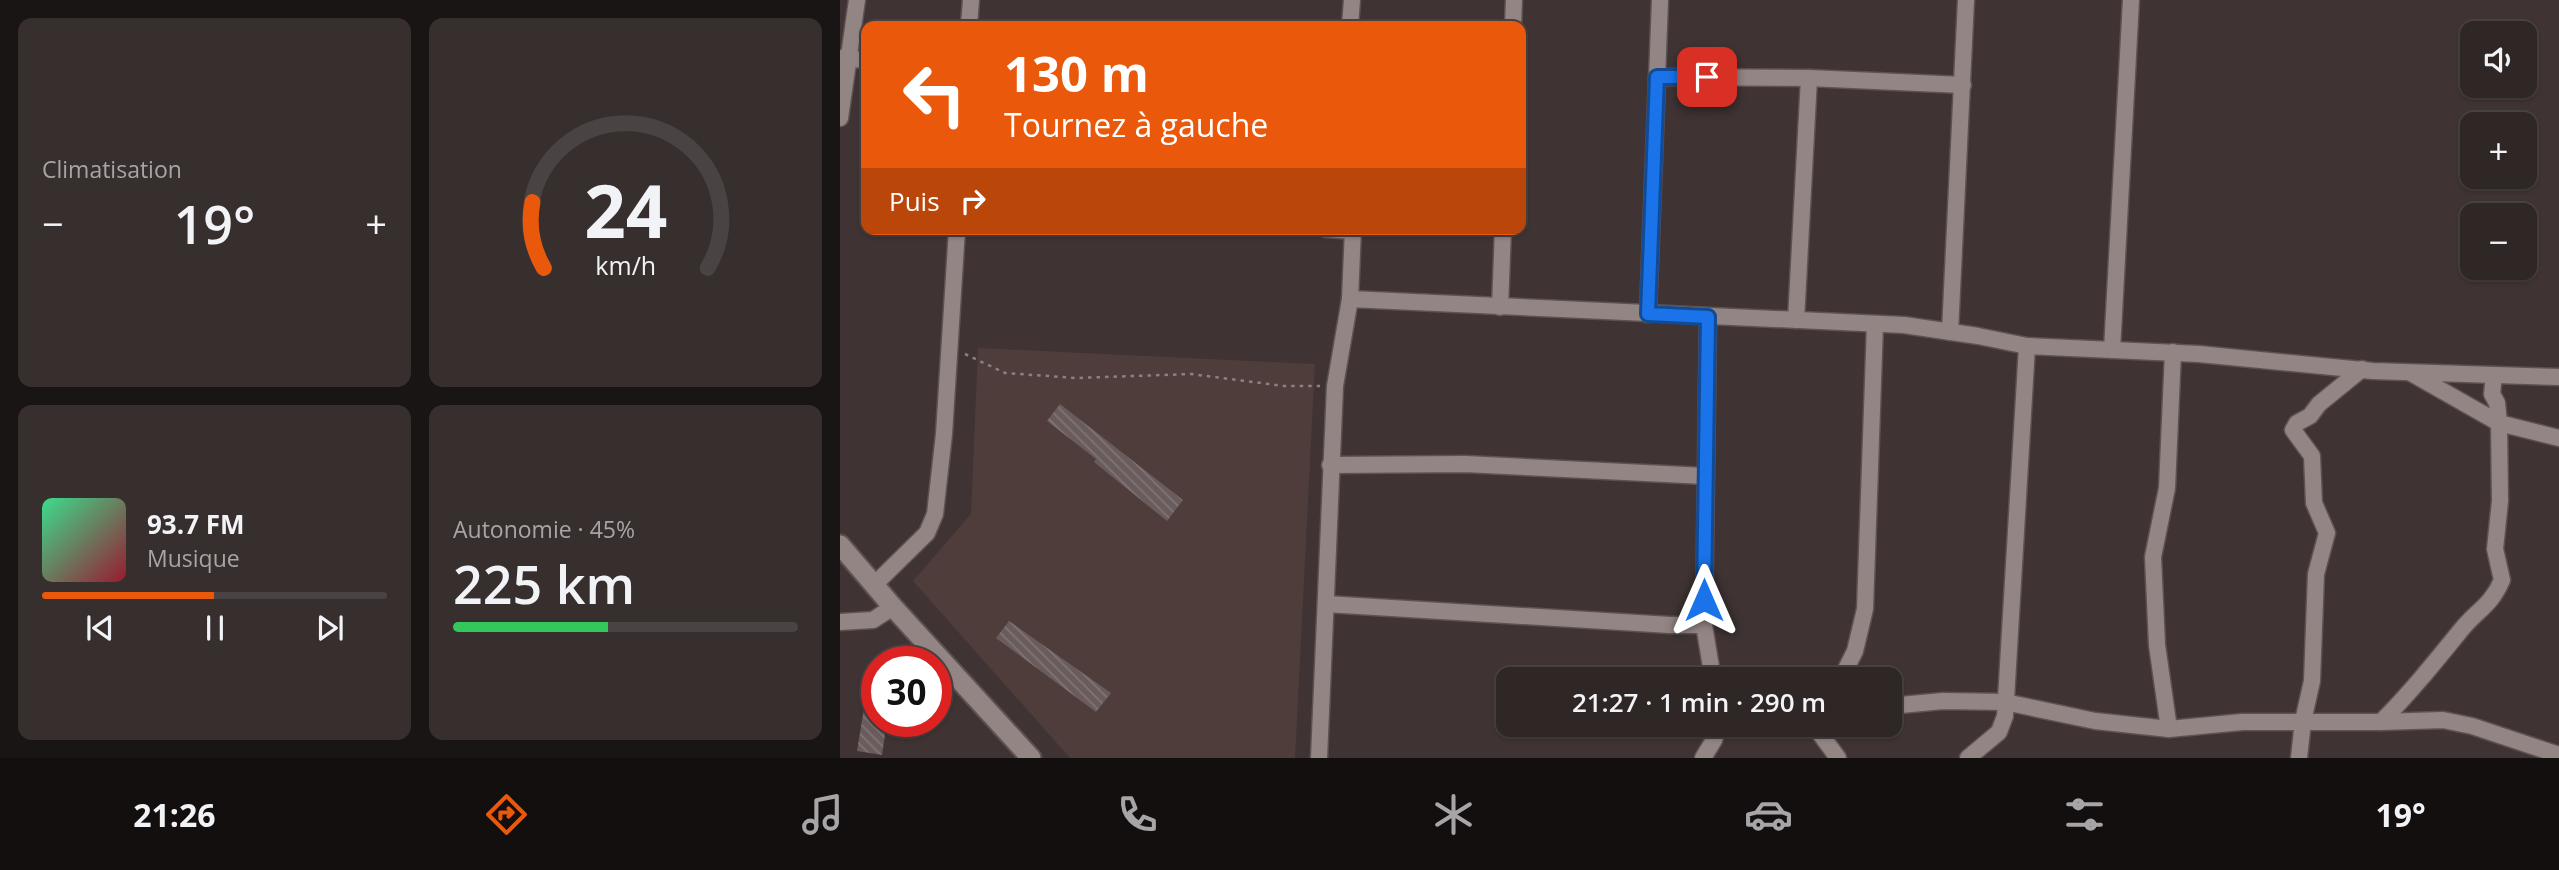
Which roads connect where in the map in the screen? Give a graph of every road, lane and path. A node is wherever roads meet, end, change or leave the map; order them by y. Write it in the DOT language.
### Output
graph roads {
  1 [pos="857,0"];
  2 [pos="971,0"];
  3 [pos="1352,0"];
  4 [pos="1514,0"];
  5 [pos="1660,0"];
  6 [pos="1966,0"];
  7 [pos="2131,0"];
  8 [pos="969,21"];
  9 [pos="1350,21"];
  10 [pos="1513,21"];
  11 [pos="844,58"];
  12 [pos="1657,77"];
  13 [pos="1809,78"];
  14 [pos="1963,85"];
  15 [pos="840,118"];
  16 [pos="957,235"];
  17 [pos="1354,235"];
  18 [pos="1503,235"];
  19 [pos="1350,299"];
  20 [pos="1500,307"];
  21 [pos="1648,314"];
  22 [pos="1708,317"];
  23 [pos="1796,320"];
  24 [pos="1875,324"];
  25 [pos="1950,332"];
  26 [pos="950,345"];
  27 [pos="2027,346"];
  28 [pos="2112,350"];
  29 [pos="2173,352"];
  30 [pos="2362,369"];
  31 [pos="2409,372"];
  32 [pos="2494,375"];
  33 [pos="2559,377"];
  34 [pos="1335,386"];
  35 [pos="2499,423"];
  36 [pos="2559,438"];
  37 [pos="1330,465"];
  38 [pos="1705,476"];
  39 [pos="840,545"];
  40 [pos="874,585"];
  41 [pos="1326,604"];
  42 [pos="893,607"];
  43 [pos="840,622"];
  44 [pos="1704,625"];
  45 [pos="1711,667"];
  46 [pos="1848,667"];
  47 [pos="2005,702"];
  48 [pos="1902,705"];
  49 [pos="2303,721"];
  50 [pos="2381,722"];
  51 [pos="2169,729"];
  52 [pos="1715,737"];
  53 [pos="1823,737"];
  54 [pos="2559,755"];
  55 [pos="1031,758"];
  56 [pos="1319,758"];
  57 [pos="1703,758"];
  58 [pos="1838,758"];
  59 [pos="1968,758"];
  60 [pos="2299,758"];
  1 -- 11 [label="street"];
  2 -- 8 [label="street"];
  3 -- 9 [label="street"];
  4 -- 10 [label="street"];
  5 -- 12 [label="street"];
  6 -- 14 [label="street"];
  7 -- 28 [label="street"];
  11 -- 15 [label="street"];
  12 -- 13 [label="street"];
  12 -- 21 [label="street"];
  13 -- 14 [label="street"];
  13 -- 23 [label="street"];
  14 -- 25 [label="street"];
  16 -- 26 [label="street"];
  17 -- 19 [label="street"];
  18 -- 20 [label="street"];
  19 -- 20 [label="street"];
  19 -- 34 [label="street"];
  20 -- 21 [label="street"];
  21 -- 22 [label="street"];
  22 -- 23 [label="street"];
  22 -- 38 [label="street"];
  23 -- 24 [label="street"];
  24 -- 25 [label="street"];
  24 -- 46 [label="street"];
  25 -- 27 [label="street"];
  26 -- 34 [label="path"];
  26 -- 40 [label="street"];
  27 -- 28 [label="street"];
  27 -- 47 [label="street"];
  28 -- 29 [label="street"];
  29 -- 30 [label="street"];
  29 -- 51 [label="street"];
  30 -- 31 [label="street"];
  30 -- 49 [label="street"];
  31 -- 32 [label="street"];
  31 -- 35 [label="street"];
  32 -- 33 [label="street"];
  32 -- 35 [label="street"];
  34 -- 37 [label="street"];
  35 -- 36 [label="street"];
  35 -- 50 [label="street"];
  37 -- 38 [label="street"];
  37 -- 41 [label="street"];
  38 -- 44 [label="street"];
  39 -- 40 [label="street"];
  40 -- 42 [label="street"];
  41 -- 44 [label="street"];
  41 -- 56 [label="street"];
  42 -- 43 [label="street"];
  42 -- 55 [label="street"];
  44 -- 45 [label="street"];
  47 -- 48 [label="street"];
  47 -- 51 [label="street"];
  47 -- 59 [label="street"];
  49 -- 50 [label="street"];
  49 -- 51 [label="street"];
  49 -- 60 [label="street"];
  50 -- 54 [label="street"];
  52 -- 57 [label="street"];
  53 -- 58 [label="street"];
}
